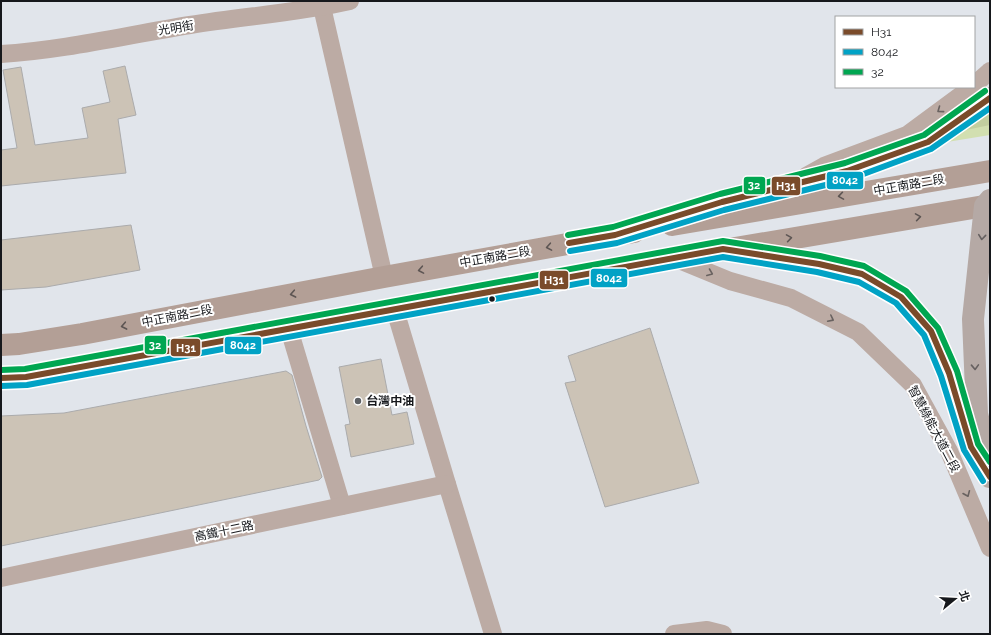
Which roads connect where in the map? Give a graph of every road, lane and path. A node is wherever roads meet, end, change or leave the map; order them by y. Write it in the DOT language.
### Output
graph roads {
  1 [pos="350,1"];
  2 [pos="322,7"];
  3 [pos="1,54"];
  4 [pos="990,71"];
  5 [pos="975,84"];
  6 [pos="971,88"];
  7 [pos="990,98"];
  8 [pos="990,171"];
  9 [pos="792,184"];
  10 [pos="988,204"];
  11 [pos="615,235"];
  12 [pos="723,249"];
  13 [pos="674,258"];
  14 [pos="384,277"];
  15 [pos="396,310"];
  16 [pos="290,329"];
  17 [pos="1,345"];
  18 [pos="1,378"];
  19 [pos="990,462"];
  20 [pos="990,477"];
  21 [pos="447,484"];
  22 [pos="342,506"];
  23 [pos="990,548"];
  24 [pos="1,578"];
  25 [pos="715,632"];
  26 [pos="493,634"];
  27 [pos="674,634"];
  1 -- 2 [label="street, 光明街"];
  2 -- 3 [label="street, 光明街"];
  2 -- 14 [label="street"];
  4 -- 5 [label="street"];
  6 -- 9 [label="street, one-way"];
  7 -- 9 [label="highway"];
  8 -- 11 [label="street, 中正南路二段, one-way"];
  9 -- 11 [label="highway"];
  12 -- 10 [label="street, one-way"];
  10 -- 19 [label="highway, one-way"];
  11 -- 14 [label="street, 中正南路二段, one-way"];
  12 -- 13 [label="street"];
  12 -- 20 [label="highway"];
  13 -- 15 [label="street"];
  13 -- 23 [label="street, 智慧綠能大道二段, one-way"];
  14 -- 17 [label="street, 中正南路二段, one-way"];
  15 -- 16 [label="street"];
  15 -- 21 [label="street"];
  16 -- 18 [label="street"];
  16 -- 22 [label="street"];
  21 -- 22 [label="street, 高鐵十二路"];
  21 -- 26 [label="street"];
  22 -- 24 [label="street, 高鐵十二路"];
  25 -- 27 [label="street"];
}
